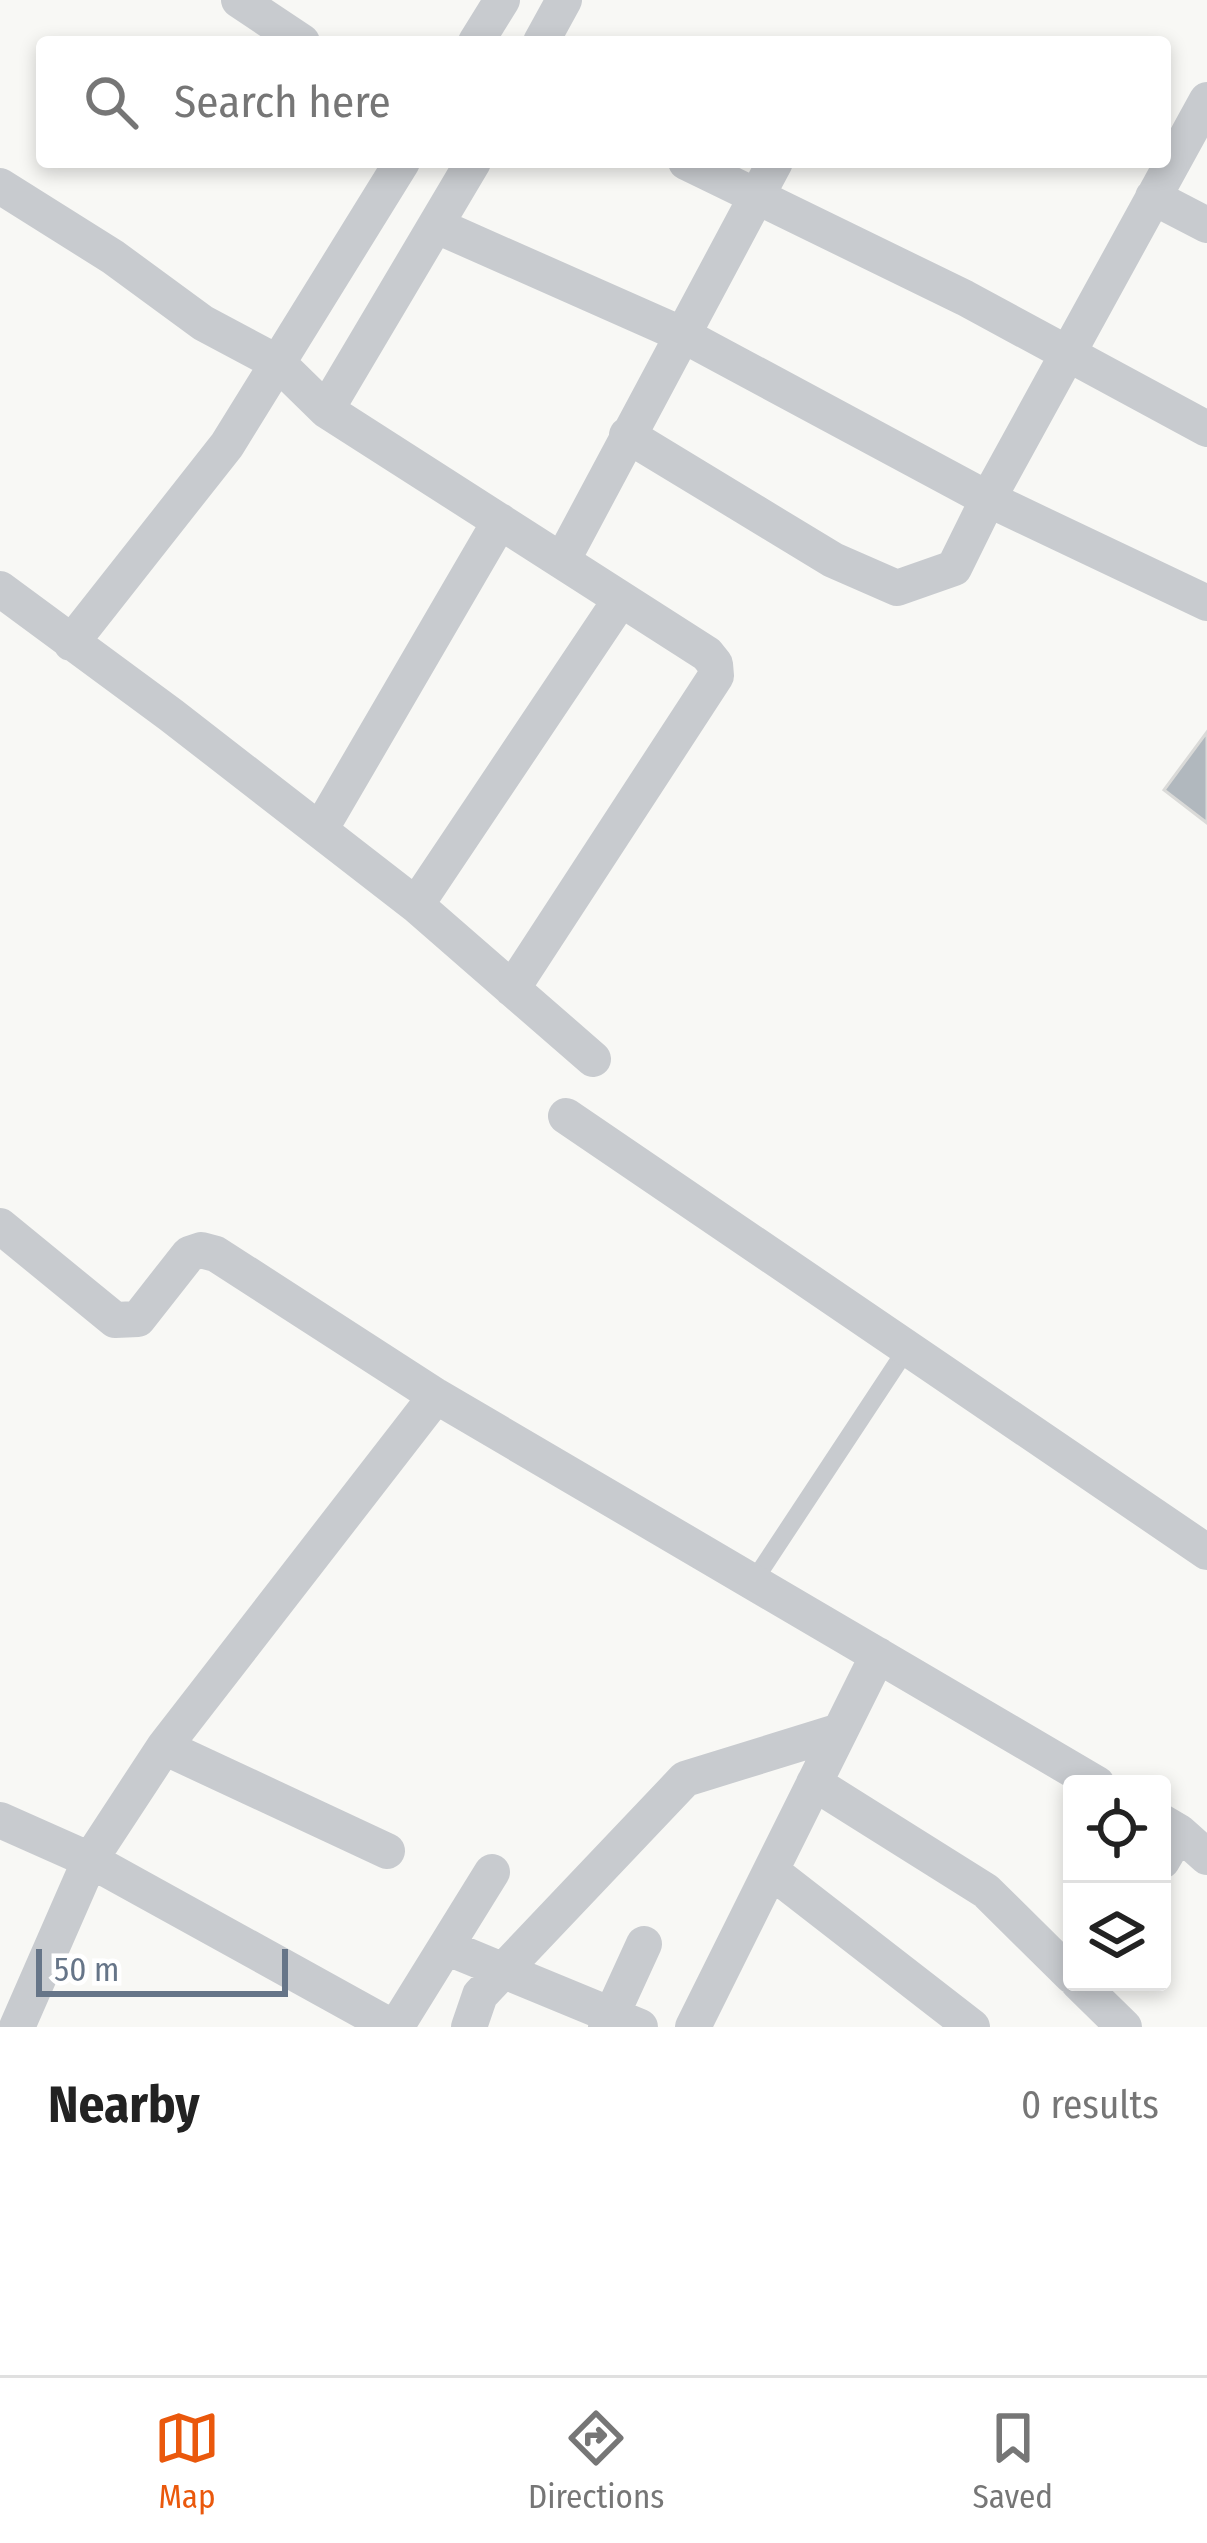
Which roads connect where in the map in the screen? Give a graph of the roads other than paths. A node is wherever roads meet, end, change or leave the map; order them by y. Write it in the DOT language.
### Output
graph roads {
  1 [pos="239,0"];
  2 [pos="502,0"];
  3 [pos="564,0"];
  4 [pos="293,36"];
  5 [pos="480,36"];
  6 [pos="544,36"];
  7 [pos="1207,100"];
  8 [pos="1171,165"];
  9 [pos="398,168"];
  10 [pos="470,168"];
  11 [pos="699,168"];
  12 [pos="773,168"];
  13 [pos="1169,168"];
  14 [pos="0,186"];
  15 [pos="759,196"];
  16 [pos="1153,197"];
  17 [pos="1207,225"];
  18 [pos="437,226"];
  19 [pos="681,334"];
  20 [pos="1068,354"];
  21 [pos="278,363"];
  22 [pos="326,410"];
  23 [pos="1207,429"];
  24 [pos="628,435"];
  25 [pos="988,499"];
  26 [pos="500,521"];
  27 [pos="562,561"];
  28 [pos="0,590"];
  29 [pos="621,599"];
  30 [pos="1207,603"];
  31 [pos="71,643"];
  32 [pos="320,830"];
  33 [pos="416,905"];
  34 [pos="512,989"];
  35 [pos="592,1060"];
  36 [pos="566,1116"];
  37 [pos="0,1226"];
  38 [pos="908,1347"];
  39 [pos="436,1396"];
  40 [pos="1207,1552"];
  41 [pos="754,1582"];
  42 [pos="878,1655"];
  43 [pos="840,1731"];
  44 [pos="164,1747"];
  45 [pos="1082,1775"];
  46 [pos="814,1783"];
  47 [pos="0,1820"];
  48 [pos="1171,1840"];
  49 [pos="387,1850"];
  50 [pos="1207,1857"];
  51 [pos="90,1860"];
  52 [pos="771,1871"];
  53 [pos="493,1872"];
  54 [pos="644,1944"];
  55 [pos="446,1947"];
  56 [pos="1063,1967"];
  57 [pos="503,1970"];
  58 [pos="1087,1991"];
  59 [pos="619,2023"];
  60 [pos="17,2027"];
  61 [pos="394,2027"];
  62 [pos="469,2027"];
  63 [pos="693,2027"];
  64 [pos="973,2027"];
  65 [pos="1124,2027"];
  1 -- 4 [label="street"];
  2 -- 5 [label="street"];
  3 -- 6 [label="street"];
  7 -- 8 [label="street"];
  9 -- 21 [label="street"];
  10 -- 18 [label="street"];
  11 -- 15 [label="street"];
  12 -- 15 [label="street"];
  13 -- 16 [label="street"];
  14 -- 21 [label="street"];
  15 -- 19 [label="street"];
  15 -- 20 [label="street"];
  16 -- 17 [label="street"];
  16 -- 20 [label="street"];
  18 -- 19 [label="street"];
  18 -- 22 [label="street"];
  19 -- 24 [label="street"];
  19 -- 25 [label="street"];
  20 -- 23 [label="street"];
  20 -- 25 [label="street"];
  21 -- 22 [label="street"];
  21 -- 31 [label="street"];
  22 -- 26 [label="street"];
  24 -- 25 [label="street"];
  24 -- 27 [label="street"];
  25 -- 30 [label="street"];
  26 -- 27 [label="street"];
  26 -- 32 [label="street"];
  27 -- 29 [label="street"];
  28 -- 31 [label="street"];
  29 -- 33 [label="street"];
  29 -- 34 [label="street"];
  31 -- 32 [label="street"];
  32 -- 33 [label="street"];
  33 -- 34 [label="street"];
  34 -- 35 [label="street"];
  36 -- 38 [label="street"];
  37 -- 39 [label="street"];
  38 -- 40 [label="street"];
  38 -- 41 [label="lane"];
  39 -- 41 [label="street"];
  39 -- 44 [label="street"];
  41 -- 42 [label="street"];
  42 -- 43 [label="street"];
  42 -- 45 [label="street"];
  43 -- 46 [label="street"];
  43 -- 57 [label="street"];
  44 -- 49 [label="street"];
  44 -- 51 [label="street"];
  46 -- 52 [label="street"];
  46 -- 56 [label="street"];
  47 -- 51 [label="street"];
  48 -- 50 [label="street"];
  51 -- 60 [label="street"];
  51 -- 61 [label="street"];
  52 -- 63 [label="street"];
  52 -- 64 [label="street"];
  53 -- 55 [label="street"];
  54 -- 59 [label="street"];
  55 -- 57 [label="street"];
  55 -- 61 [label="street"];
  57 -- 59 [label="street"];
  57 -- 62 [label="street"];
  58 -- 65 [label="street"];
}
